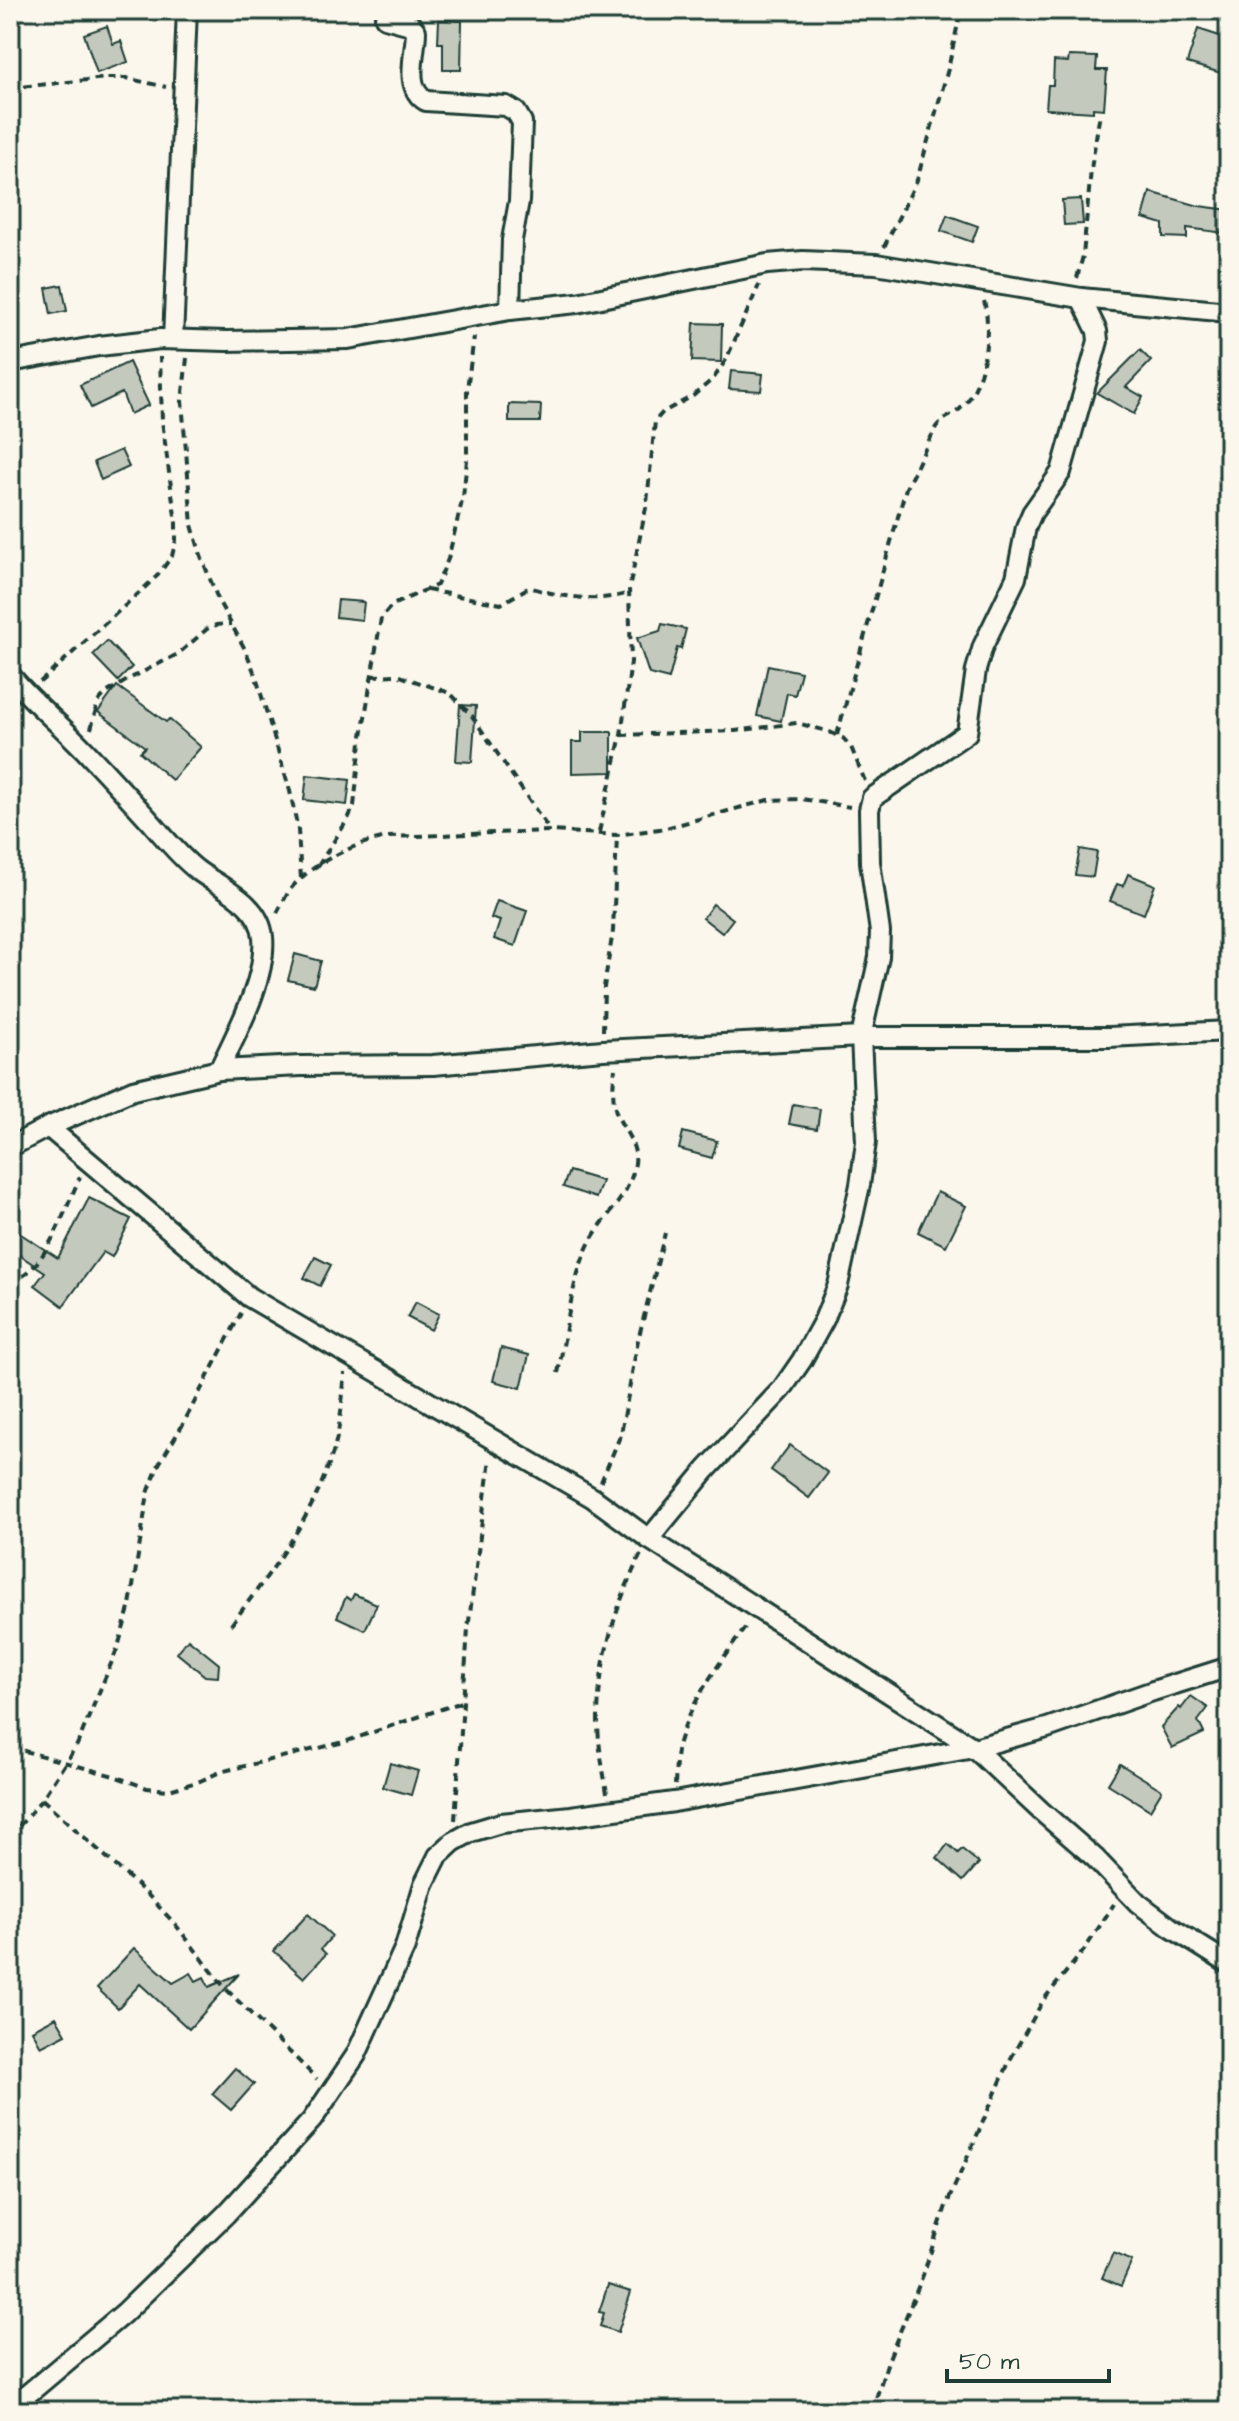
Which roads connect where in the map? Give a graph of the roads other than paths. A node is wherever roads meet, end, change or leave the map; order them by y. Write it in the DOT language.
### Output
graph roads {
  1 [pos="187,10"];
  2 [pos="385,18"];
  3 [pos="1077,297"];
  4 [pos="510,310"];
  5 [pos="1229,312"];
  6 [pos="174,339"];
  7 [pos="10,362"];
  8 [pos="10,675"];
  9 [pos="1229,1031"];
  10 [pos="861,1037"];
  11 [pos="219,1070"];
  12 [pos="48,1127"];
  13 [pos="10,1147"];
  14 [pos="649,1539"];
  15 [pos="1229,1667"];
  16 [pos="974,1748"];
  17 [pos="1229,1964"];
  18 [pos="10,2409"];
  1 -- 6 [label="street"];
  2 -- 4 [label="street"];
  3 -- 4 [label="street"];
  3 -- 5 [label="street"];
  3 -- 10 [label="street"];
  4 -- 6 [label="street"];
  6 -- 7 [label="street"];
  8 -- 11 [label="street"];
  9 -- 10 [label="street"];
  10 -- 11 [label="street"];
  10 -- 14 [label="street"];
  11 -- 12 [label="street"];
  12 -- 13 [label="street"];
  12 -- 14 [label="street"];
  14 -- 16 [label="street"];
  15 -- 16 [label="street"];
  16 -- 17 [label="street"];
  16 -- 18 [label="street"];
}
